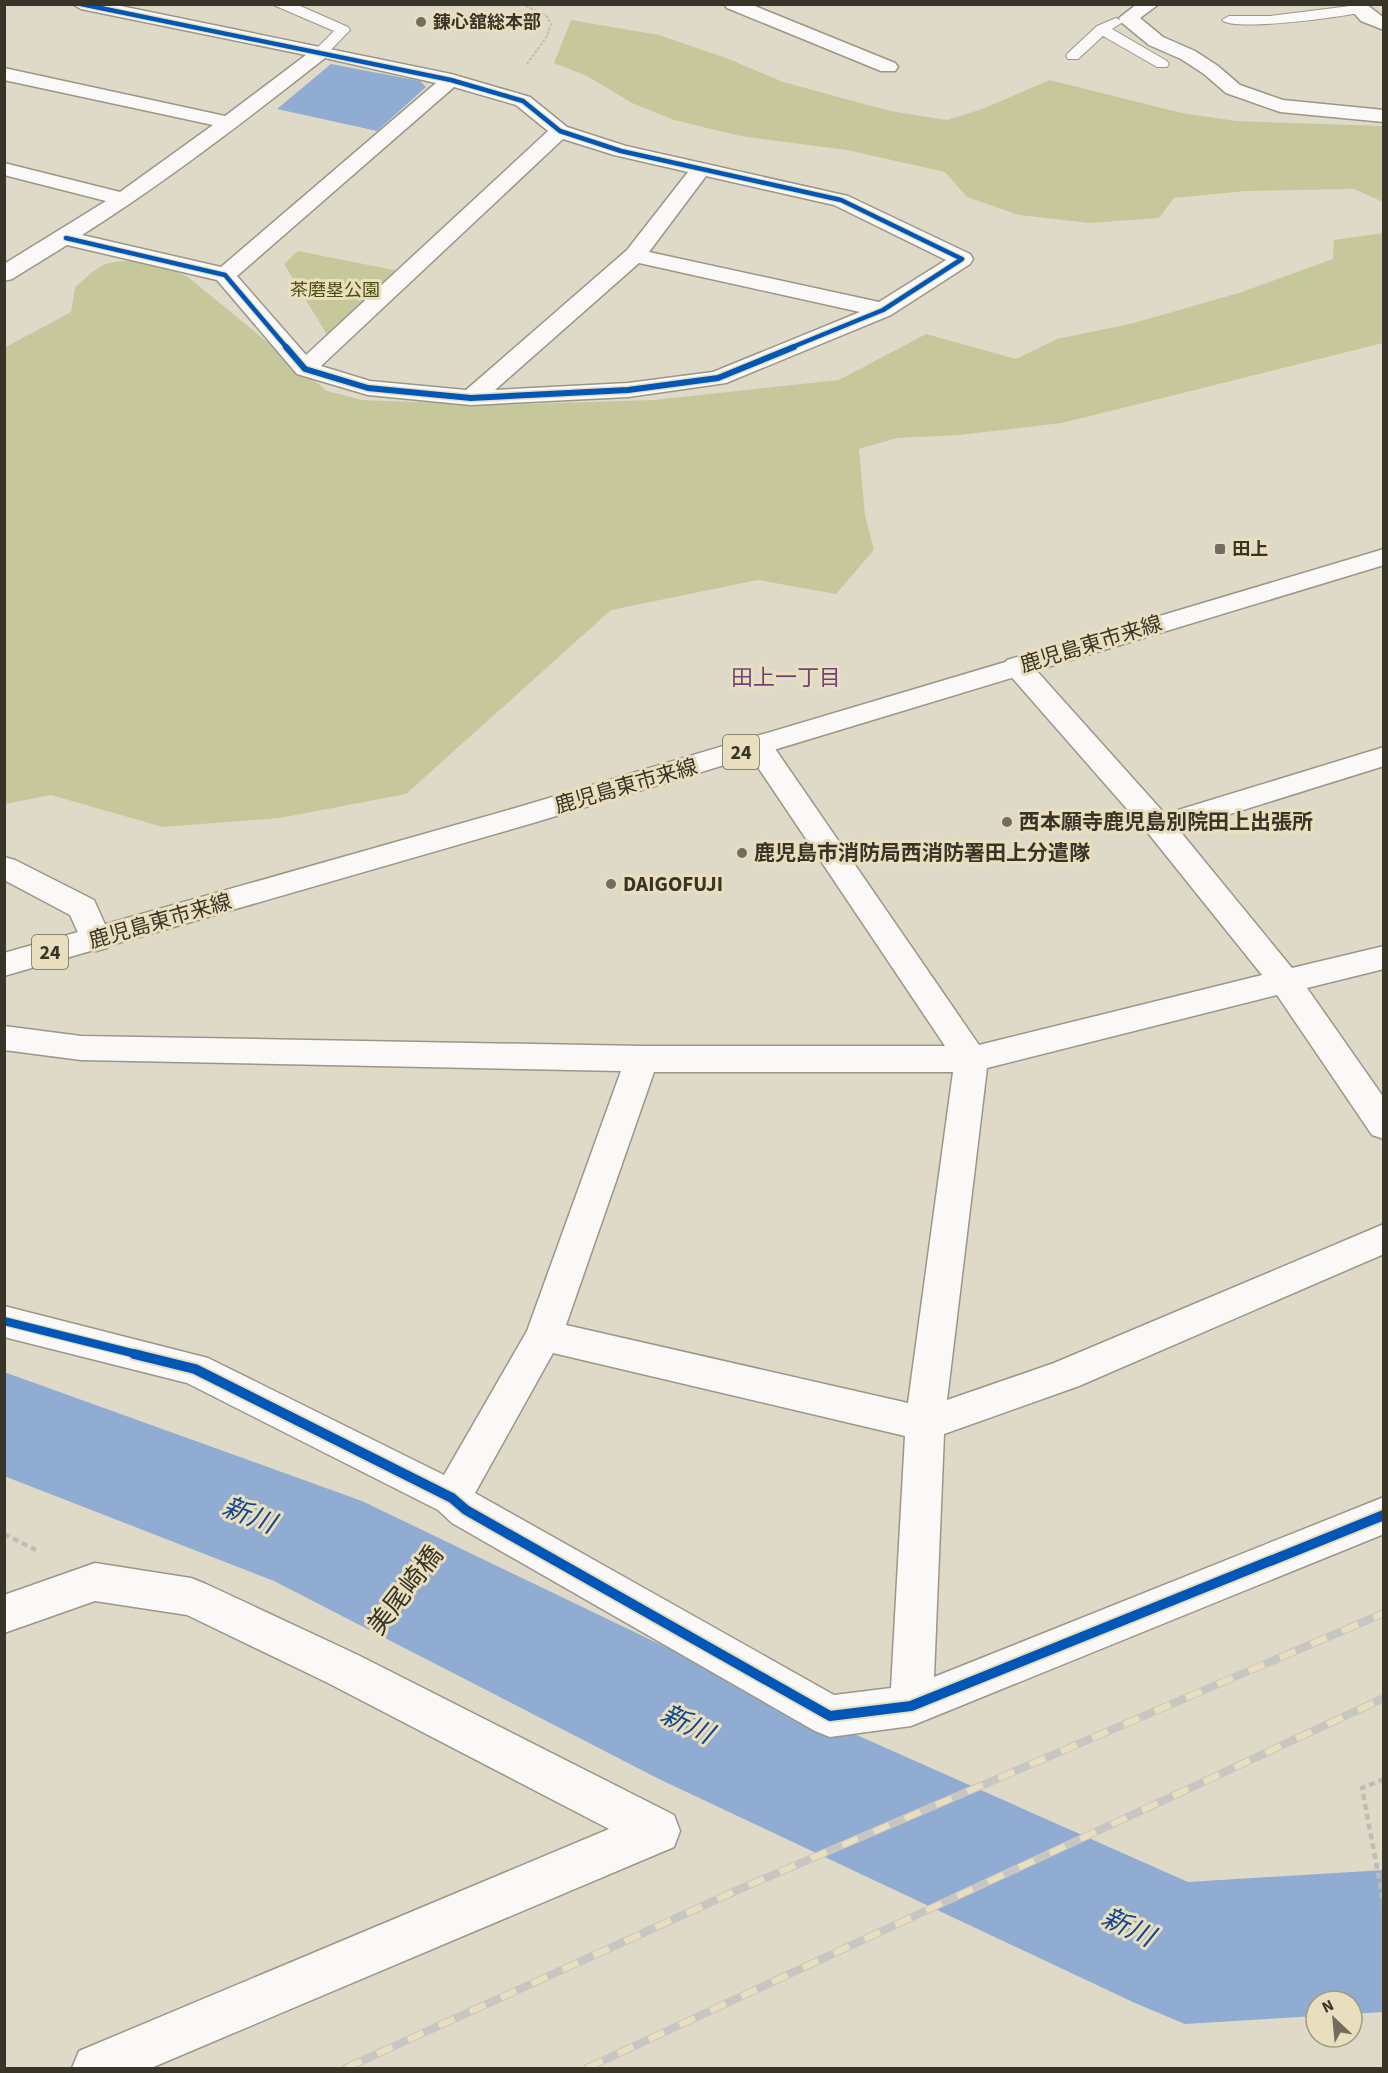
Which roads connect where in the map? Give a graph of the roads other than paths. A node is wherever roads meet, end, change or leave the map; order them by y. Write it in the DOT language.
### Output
graph roads {
  1 [pos="81,4"];
  2 [pos="278,4"];
  3 [pos="1150,4"];
  4 [pos="733,5"];
  5 [pos="1356,7"];
  6 [pos="1128,18"];
  7 [pos="1229,20"];
  8 [pos="1383,25"];
  9 [pos="1102,29"];
  10 [pos="321,52"];
  11 [pos="1073,56"];
  12 [pos="1162,63"];
  13 [pos="888,67"];
  14 [pos="4,75"];
  15 [pos="451,80"];
  16 [pos="1383,116"];
  17 [pos="231,123"];
  18 [pos="560,131"];
  19 [pos="4,169"];
  20 [pos="701,169"];
  21 [pos="124,199"];
  22 [pos="66,238"];
  23 [pos="635,255"];
  24 [pos="4,274"];
  25 [pos="225,275"];
  26 [pos="883,310"];
  27 [pos="305,369"];
  28 [pos="471,398"];
  29 [pos="1383,557"];
  30 [pos="1017,666"];
  31 [pos="759,747"];
  32 [pos="1383,756"];
  33 [pos="1159,826"];
  34 [pos="4,867"];
  35 [pos="96,940"];
  36 [pos="1383,957"];
  37 [pos="4,965"];
  38 [pos="1284,980"];
  39 [pos="4,1038"];
  40 [pos="642,1059"];
  41 [pos="971,1059"];
  42 [pos="1383,1126"];
  43 [pos="1383,1238"];
  44 [pos="4,1321"];
  45 [pos="544,1335"];
  46 [pos="925,1424"];
  47 [pos="459,1504"];
  48 [pos="1383,1515"];
  49 [pos="4,1614"];
  50 [pos="911,1706"];
  51 [pos="96,2068"];
  1 -- 10 [label="street"];
  2 -- 10 [label="lane"];
  3 -- 6 [label="street"];
  4 -- 13 [label="street"];
  5 -- 7 [label="lane"];
  5 -- 8 [label="street"];
  6 -- 9 [label="lane"];
  6 -- 16 [label="street"];
  9 -- 11 [label="lane"];
  9 -- 12 [label="lane"];
  10 -- 15 [label="street"];
  10 -- 17 [label="street"];
  14 -- 17 [label="street"];
  15 -- 18 [label="street"];
  15 -- 25 [label="street"];
  17 -- 21 [label="street"];
  18 -- 20 [label="street"];
  18 -- 27 [label="street"];
  19 -- 21 [label="street"];
  20 -- 23 [label="street"];
  20 -- 26 [label="street"];
  21 -- 22 [label="street"];
  22 -- 24 [label="street"];
  22 -- 25 [label="street"];
  23 -- 26 [label="street"];
  23 -- 28 [label="street"];
  25 -- 27 [label="street"];
  26 -- 28 [label="street"];
  27 -- 28 [label="street"];
  29 -- 30 [label="street, 鹿児島東市来線 / 24"];
  30 -- 31 [label="street, 鹿児島東市来線 / 24"];
  30 -- 33 [label="street"];
  31 -- 35 [label="street, 鹿児島東市来線 / 24"];
  31 -- 41 [label="street"];
  32 -- 33 [label="street"];
  33 -- 38 [label="street"];
  34 -- 35 [label="street"];
  35 -- 37 [label="street, 鹿児島東市来線 / 24"];
  36 -- 38 [label="street"];
  38 -- 41 [label="street"];
  38 -- 42 [label="street"];
  39 -- 40 [label="street"];
  40 -- 41 [label="street"];
  40 -- 45 [label="street"];
  41 -- 46 [label="street"];
  43 -- 46 [label="street"];
  44 -- 47 [label="street"];
  45 -- 46 [label="street"];
  45 -- 47 [label="street"];
  46 -- 50 [label="street"];
  47 -- 50 [label="street"];
  48 -- 50 [label="street"];
  49 -- 51 [label="street"];
}
